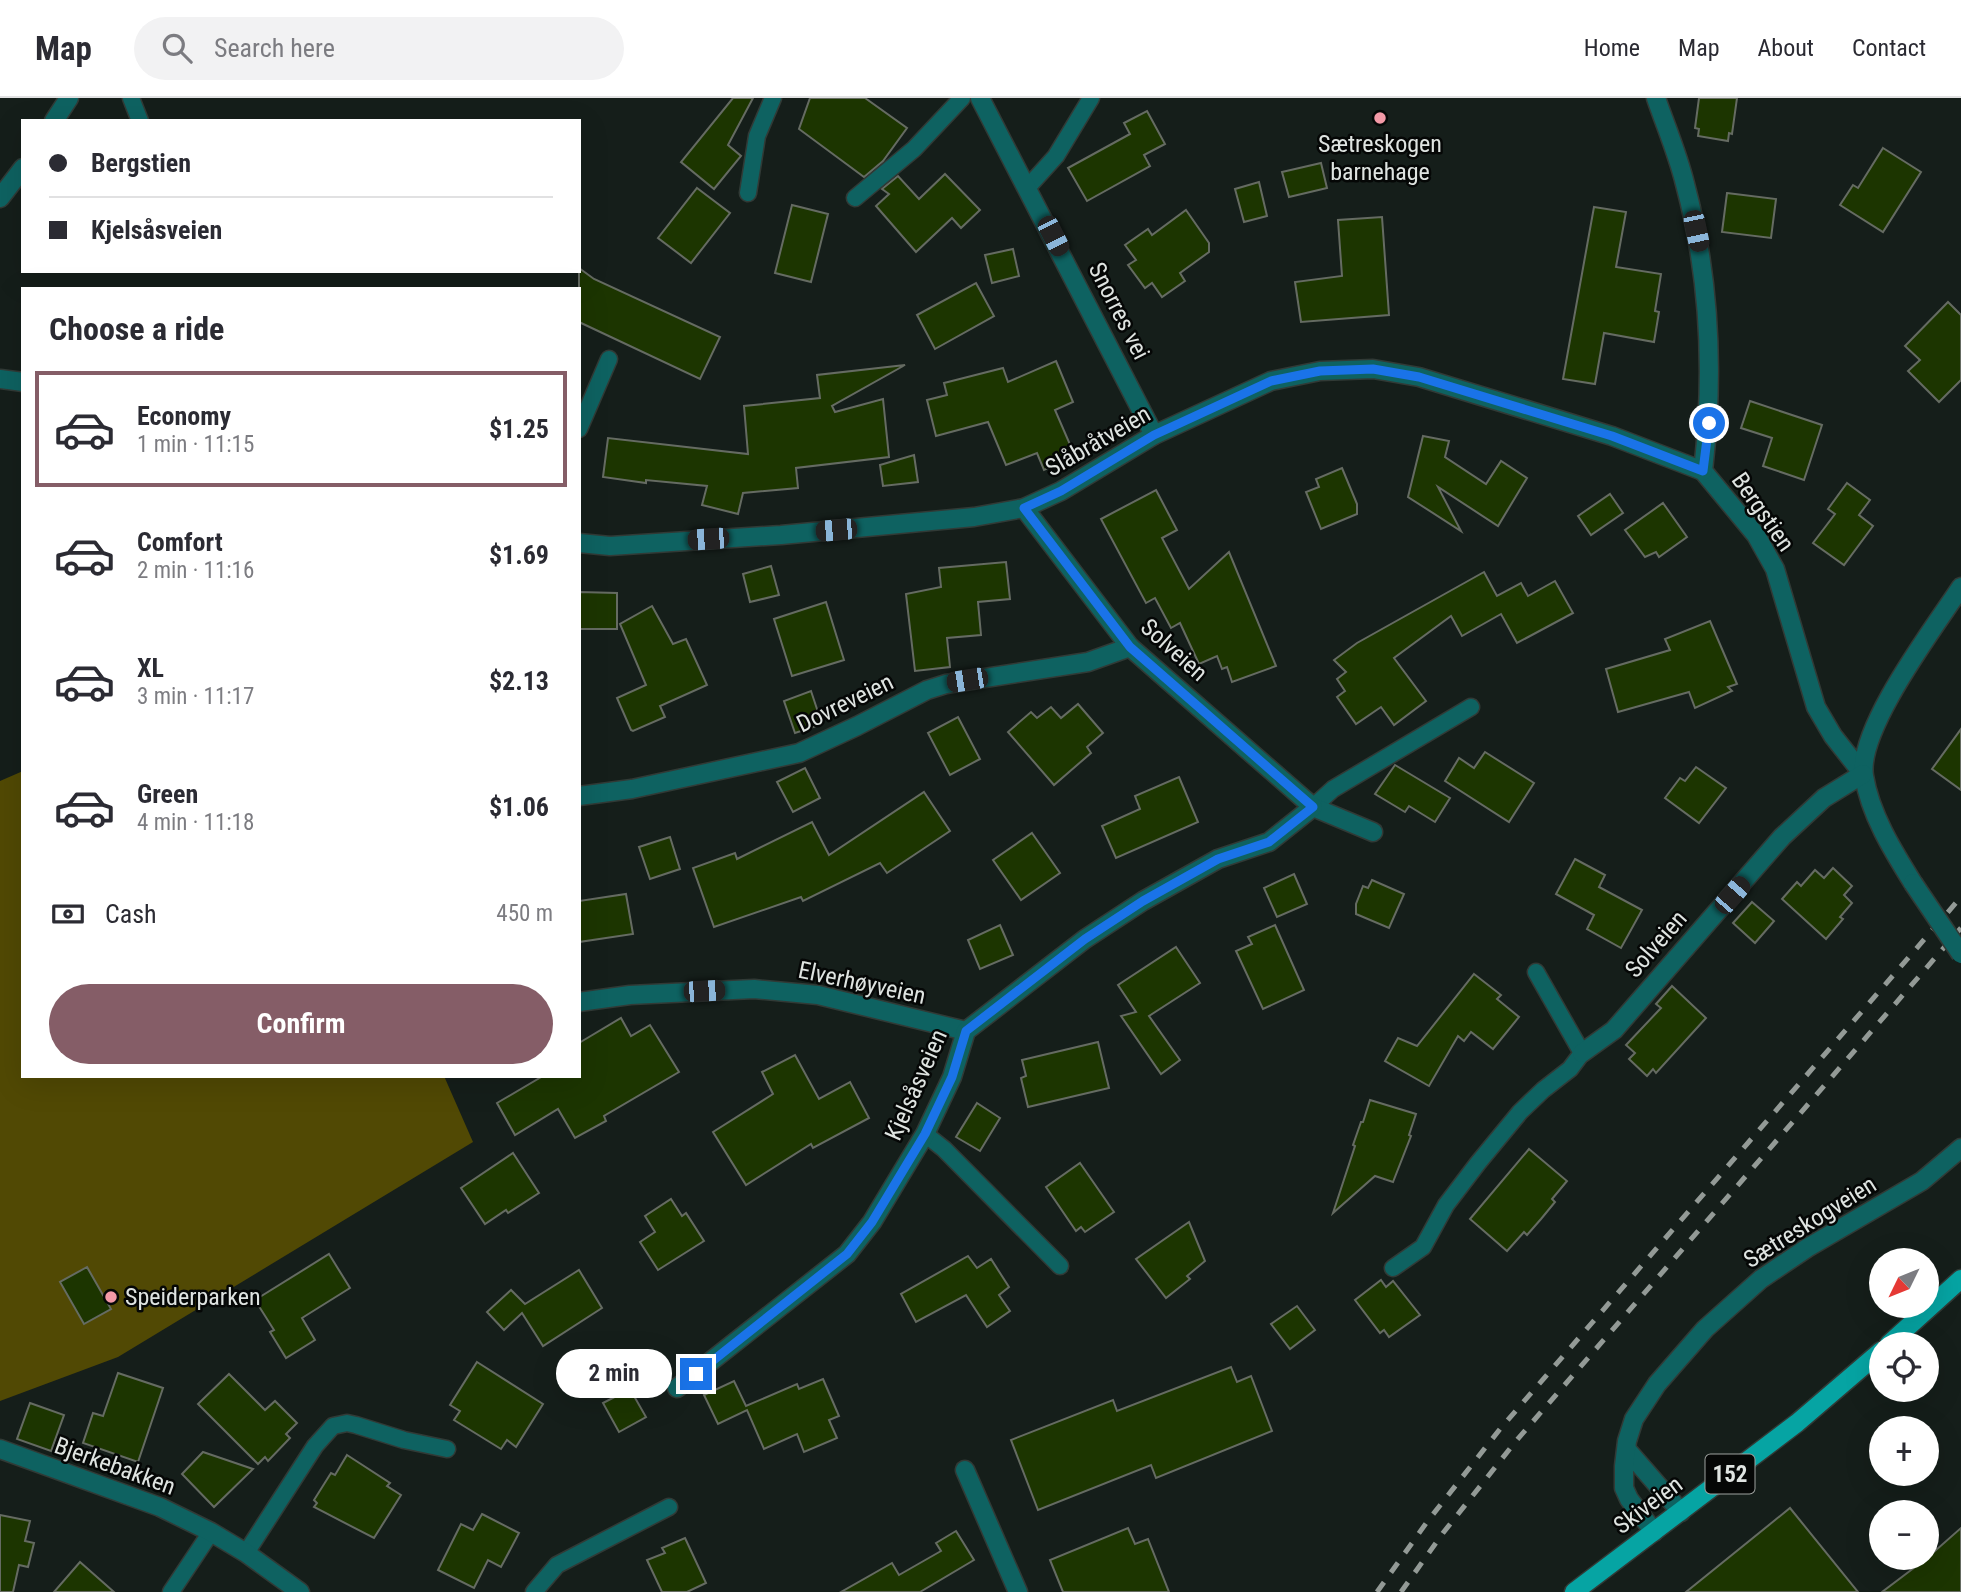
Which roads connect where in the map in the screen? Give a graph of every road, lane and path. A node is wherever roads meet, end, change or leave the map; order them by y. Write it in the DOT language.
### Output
graph roads {
  1 [pos="69,98"];
  2 [pos="131,98"];
  3 [pos="773,98"];
  4 [pos="962,98"];
  5 [pos="982,98"];
  6 [pos="1091,98"];
  7 [pos="1657,98"];
  8 [pos="55,119"];
  9 [pos="139,119"];
  10 [pos="21,171"];
  11 [pos="1028,187"];
  12 [pos="748,193"];
  13 [pos="0,198"];
  14 [pos="855,198"];
  15 [pos="609,359"];
  16 [pos="0,379"];
  17 [pos="21,382"];
  18 [pos="581,424"];
  19 [pos="1154,435"];
  20 [pos="1703,471"];
  21 [pos="1024,508"];
  22 [pos="581,543"];
  23 [pos="1961,587"];
  24 [pos="1130,647"];
  25 [pos="1471,708"];
  26 [pos="1863,774"];
  27 [pos="581,796"];
  28 [pos="1313,807"];
  29 [pos="1373,832"];
  30 [pos="1961,954"];
  31 [pos="1536,972"];
  32 [pos="581,1002"];
  33 [pos="966,1031"];
  34 [pos="1581,1053"];
  35 [pos="925,1134"];
  36 [pos="1961,1148"];
  37 [pos="1060,1266"];
  38 [pos="1393,1268"];
  39 [pos="1961,1279"];
  40 [pos="1902,1332"];
  41 [pos="1869,1361"];
  42 [pos="677,1388"];
  43 [pos="0,1449"];
  44 [pos="447,1449"];
  45 [pos="1627,1450"];
  46 [pos="965,1470"];
  47 [pos="669,1507"];
  48 [pos="1681,1512"];
  49 [pos="211,1532"];
  50 [pos="1654,1532"];
  51 [pos="246,1553"];
  52 [pos="171,1592"];
  53 [pos="300,1592"];
  54 [pos="534,1592"];
  55 [pos="1018,1592"];
  56 [pos="1574,1592"];
  1 -- 8 [label="street"];
  2 -- 9 [label="lane"];
  3 -- 12 [label="lane"];
  4 -- 14 [label="lane"];
  5 -- 11 [label="street, Snorres vei"];
  6 -- 11 [label="lane"];
  7 -- 20 [label="street, Bergstien"];
  10 -- 13 [label="street"];
  11 -- 19 [label="street, Snorres vei"];
  15 -- 18 [label="lane"];
  16 -- 17 [label="street"];
  19 -- 20 [label="street, Slåbråtveien"];
  19 -- 21 [label="street, Slåbråtveien"];
  20 -- 26 [label="street, Bergstien"];
  21 -- 22 [label="street, Slåbråtveien"];
  21 -- 24 [label="street, Solveien"];
  23 -- 26 [label="street"];
  24 -- 27 [label="street, Dovreveien"];
  24 -- 28 [label="street, Solveien"];
  25 -- 28 [label="lane"];
  26 -- 30 [label="street, bridge"];
  26 -- 34 [label="street, Solveien"];
  28 -- 29 [label="street, Solveien"];
  28 -- 33 [label="street, Kjelsåsveien"];
  31 -- 34 [label="lane"];
  32 -- 33 [label="street, Elverhøyveien"];
  33 -- 35 [label="street, Kjelsåsveien"];
  34 -- 38 [label="lane"];
  35 -- 37 [label="lane"];
  35 -- 42 [label="street, Kjelsåsveien"];
  36 -- 45 [label="street, Sætreskogveien"];
  39 -- 40 [label="main road"];
  41 -- 48 [label="main road, Skiveien / 152"];
  43 -- 49 [label="street, Bjerkebakken"];
  44 -- 51 [label="lane"];
  45 -- 48 [label="street"];
  45 -- 50 [label="street, Sætreskogveien"];
  46 -- 55 [label="street"];
  47 -- 54 [label="lane"];
  48 -- 50 [label="main road, Skiveien / 152"];
  49 -- 51 [label="street, Bjerkebakken"];
  49 -- 52 [label="lane"];
  50 -- 56 [label="main road, Skiveien / 152"];
  51 -- 53 [label="street, Bjerkebakken"];
}
